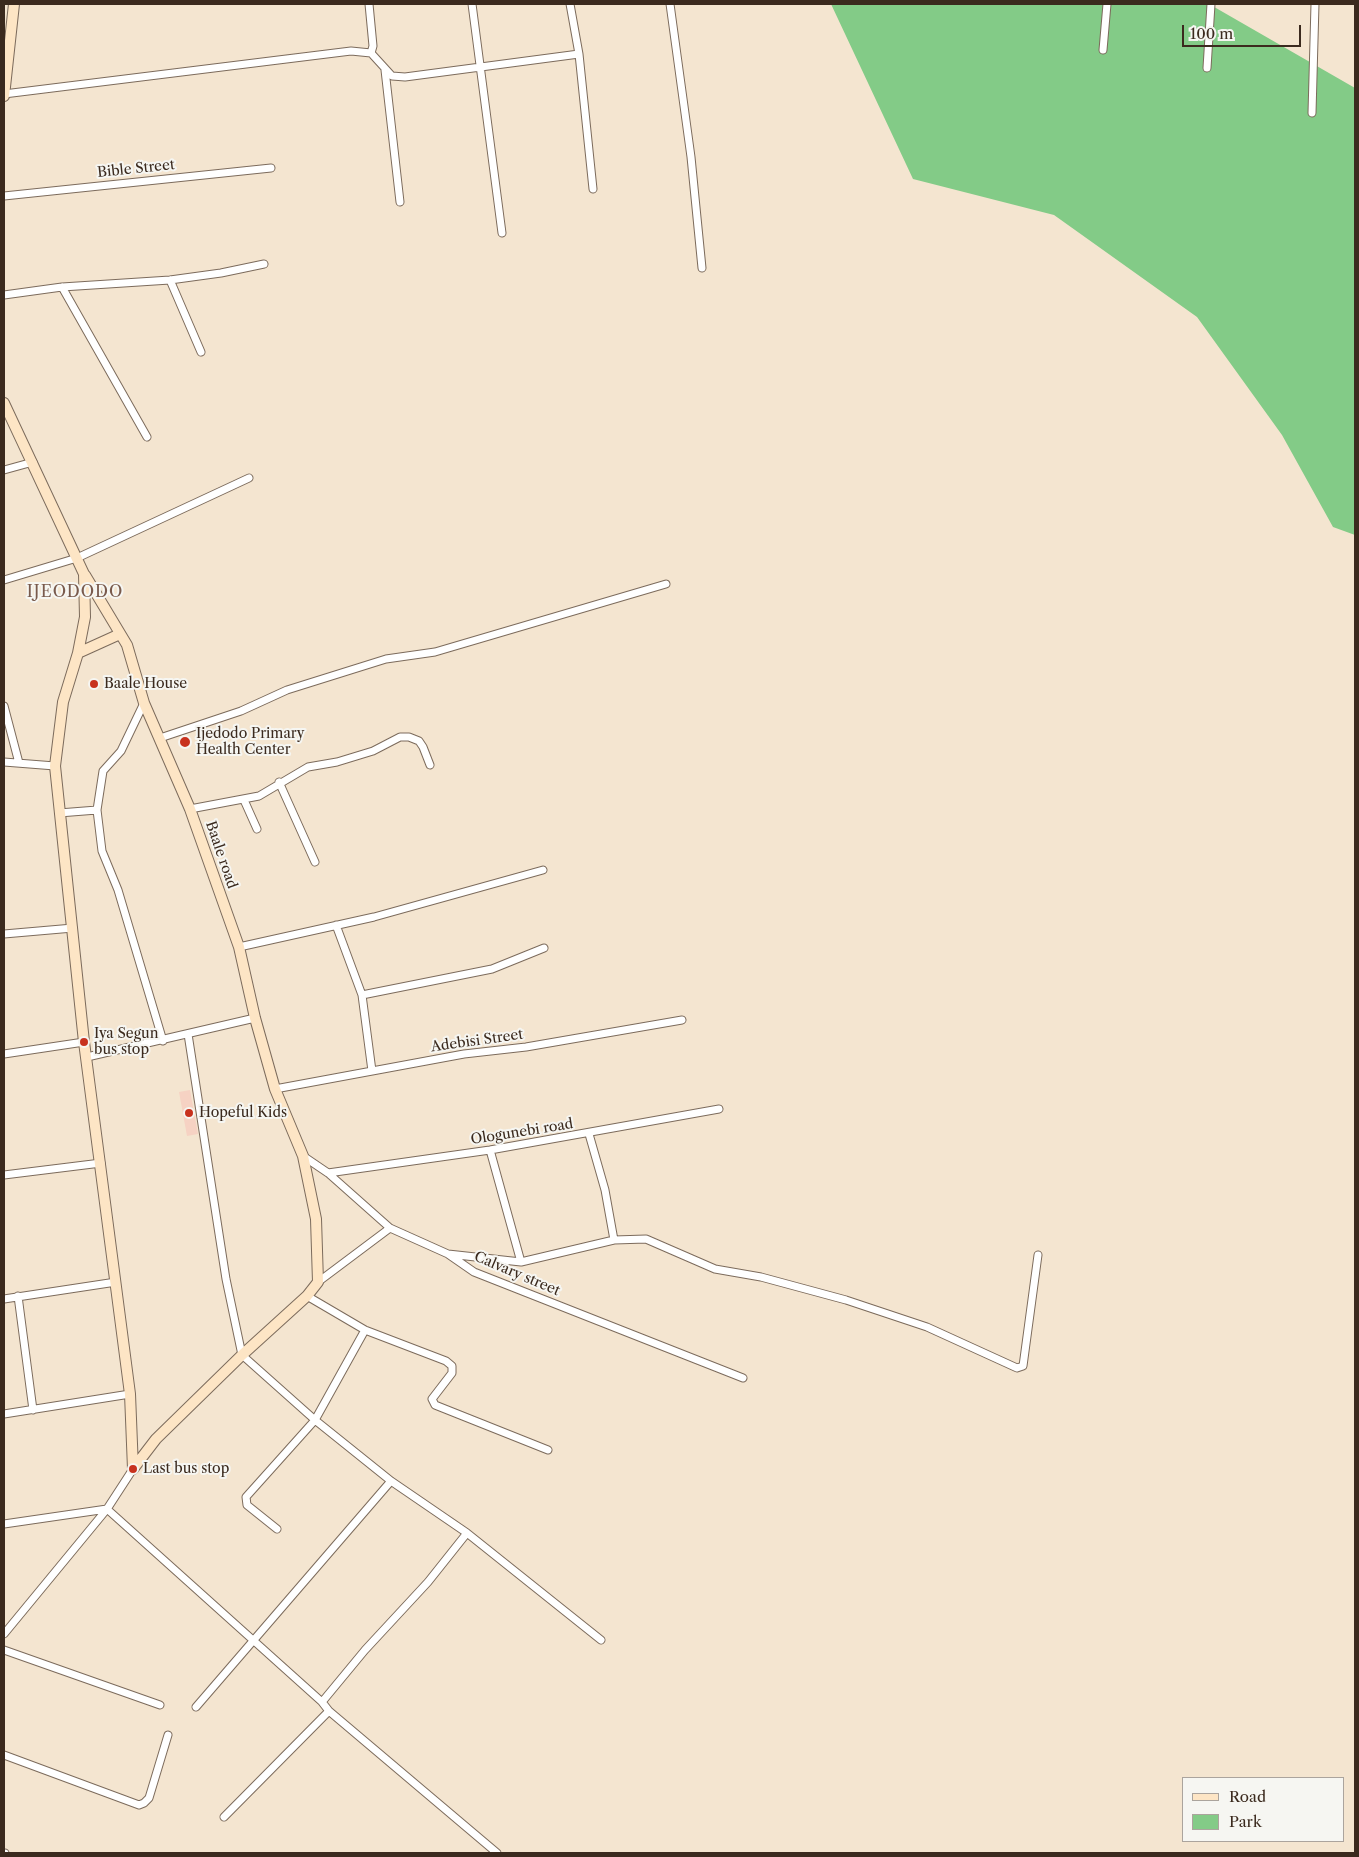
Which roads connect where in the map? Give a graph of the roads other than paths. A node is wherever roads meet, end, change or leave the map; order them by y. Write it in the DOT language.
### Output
graph roads {
  1 [pos="14,4"];
  2 [pos="369,4"];
  3 [pos="472,4"];
  4 [pos="570,4"];
  5 [pos="670,4"];
  6 [pos="1106,4"];
  7 [pos="1210,4"];
  8 [pos="1315,4"];
  9 [pos="1103,50"];
  10 [pos="371,53"];
  11 [pos="579,54"];
  12 [pos="481,67"];
  13 [pos="1207,68"];
  14 [pos="385,70"];
  15 [pos="4,95"];
  16 [pos="1312,113"];
  17 [pos="271,168"];
  18 [pos="593,189"];
  19 [pos="4,196"];
  20 [pos="400,202"];
  21 [pos="502,233"];
  22 [pos="264,264"];
  23 [pos="702,268"];
  24 [pos="170,280"];
  25 [pos="62,286"];
  26 [pos="4,295"];
  27 [pos="201,352"];
  28 [pos="4,403"];
  29 [pos="147,438"];
  30 [pos="33,462"];
  31 [pos="4,470"];
  32 [pos="250,478"];
  33 [pos="77,558"];
  34 [pos="84,574"];
  35 [pos="4,580"];
  36 [pos="666,584"];
  37 [pos="120,634"];
  38 [pos="78,653"];
  39 [pos="144,703"];
  40 [pos="4,706"];
  41 [pos="160,738"];
  42 [pos="4,762"];
  43 [pos="19,762"];
  44 [pos="430,765"];
  45 [pos="54,766"];
  46 [pos="279,782"];
  47 [pos="244,800"];
  48 [pos="190,809"];
  49 [pos="97,810"];
  50 [pos="59,813"];
  51 [pos="257,829"];
  52 [pos="315,862"];
  53 [pos="544,870"];
  54 [pos="336,925"];
  55 [pos="73,928"];
  56 [pos="4,934"];
  57 [pos="239,947"];
  58 [pos="544,948"];
  59 [pos="362,995"];
  60 [pos="255,1018"];
  61 [pos="682,1020"];
  62 [pos="188,1034"];
  63 [pos="163,1040"];
  64 [pos="84,1042"];
  65 [pos="4,1054"];
  66 [pos="87,1057"];
  67 [pos="372,1071"];
  68 [pos="275,1089"];
  69 [pos="719,1109"];
  70 [pos="589,1134"];
  71 [pos="490,1150"];
  72 [pos="303,1156"];
  73 [pos="101,1163"];
  74 [pos="328,1173"];
  75 [pos="4,1175"];
  76 [pos="390,1228"];
  77 [pos="614,1240"];
  78 [pos="448,1254"];
  79 [pos="1038,1255"];
  80 [pos="521,1262"];
  81 [pos="116,1282"];
  82 [pos="318,1282"];
  83 [pos="18,1296"];
  84 [pos="307,1296"];
  85 [pos="4,1298"];
  86 [pos="365,1330"];
  87 [pos="242,1355"];
  88 [pos="743,1378"];
  89 [pos="130,1394"];
  90 [pos="34,1410"];
  91 [pos="4,1414"];
  92 [pos="315,1420"];
  93 [pos="548,1450"];
  94 [pos="133,1469"];
  95 [pos="391,1481"];
  96 [pos="107,1509"];
  97 [pos="4,1524"];
  98 [pos="277,1529"];
  99 [pos="468,1533"];
  100 [pos="4,1634"];
  101 [pos="601,1640"];
  102 [pos="255,1641"];
  103 [pos="4,1650"];
  104 [pos="322,1702"];
  105 [pos="160,1705"];
  106 [pos="196,1707"];
  107 [pos="328,1712"];
  108 [pos="168,1735"];
  109 [pos="4,1755"];
  110 [pos="224,1817"];
  111 [pos="497,1853"];
  1 -- 15 [label="street"];
  2 -- 10 [label="street"];
  3 -- 12 [label="street"];
  4 -- 11 [label="street"];
  5 -- 23 [label="street"];
  6 -- 9 [label="street"];
  7 -- 13 [label="street"];
  8 -- 16 [label="street"];
  10 -- 14 [label="street"];
  10 -- 15 [label="street"];
  11 -- 12 [label="street"];
  11 -- 18 [label="street"];
  12 -- 14 [label="street"];
  12 -- 21 [label="street"];
  14 -- 20 [label="street"];
  17 -- 19 [label="street, Bible Street"];
  22 -- 24 [label="street"];
  24 -- 25 [label="street"];
  24 -- 27 [label="street"];
  25 -- 26 [label="street"];
  25 -- 29 [label="street"];
  28 -- 30 [label="street"];
  30 -- 31 [label="street"];
  30 -- 33 [label="street"];
  32 -- 33 [label="street"];
  33 -- 34 [label="street"];
  33 -- 35 [label="street"];
  34 -- 37 [label="street, Baale road"];
  34 -- 38 [label="street"];
  36 -- 41 [label="street"];
  37 -- 38 [label="street"];
  37 -- 39 [label="street, Baale road"];
  38 -- 45 [label="street"];
  39 -- 41 [label="street, Baale road"];
  39 -- 49 [label="street"];
  40 -- 43 [label="street"];
  41 -- 48 [label="street, Baale road"];
  42 -- 43 [label="street"];
  43 -- 45 [label="street"];
  44 -- 46 [label="street"];
  45 -- 50 [label="street"];
  46 -- 47 [label="street"];
  46 -- 52 [label="street"];
  47 -- 48 [label="street"];
  47 -- 51 [label="street"];
  48 -- 57 [label="street, Baale road"];
  49 -- 50 [label="street"];
  49 -- 63 [label="street"];
  50 -- 55 [label="street"];
  53 -- 54 [label="street"];
  54 -- 57 [label="street"];
  54 -- 59 [label="street"];
  55 -- 56 [label="street"];
  55 -- 64 [label="street"];
  57 -- 60 [label="street, Baale road"];
  58 -- 59 [label="street"];
  59 -- 67 [label="street"];
  60 -- 62 [label="street"];
  60 -- 68 [label="street, Baale road"];
  61 -- 67 [label="street, Adebisi Street"];
  62 -- 63 [label="street"];
  62 -- 87 [label="street"];
  63 -- 66 [label="street"];
  64 -- 65 [label="street"];
  64 -- 66 [label="street"];
  66 -- 73 [label="street"];
  67 -- 68 [label="street, Adebisi Street"];
  68 -- 72 [label="street, Baale road"];
  69 -- 70 [label="street, Ologunebi road"];
  70 -- 71 [label="street, Ologunebi road"];
  70 -- 77 [label="street"];
  71 -- 74 [label="street, Ologunebi road"];
  71 -- 80 [label="street"];
  72 -- 74 [label="street, Calvary street"];
  72 -- 82 [label="street, Baale road"];
  73 -- 75 [label="street"];
  73 -- 81 [label="street"];
  74 -- 76 [label="street, Calvary street"];
  76 -- 78 [label="street, Calvary street"];
  76 -- 82 [label="street"];
  77 -- 79 [label="street"];
  77 -- 80 [label="street"];
  78 -- 80 [label="street"];
  78 -- 88 [label="street, Calvary street"];
  81 -- 83 [label="street"];
  81 -- 89 [label="street"];
  82 -- 84 [label="street"];
  83 -- 85 [label="street"];
  83 -- 90 [label="street"];
  84 -- 86 [label="street"];
  84 -- 87 [label="street"];
  86 -- 92 [label="street"];
  86 -- 93 [label="street"];
  87 -- 92 [label="street"];
  87 -- 94 [label="street"];
  89 -- 90 [label="street"];
  89 -- 94 [label="street"];
  90 -- 91 [label="street"];
  92 -- 95 [label="street"];
  92 -- 98 [label="street"];
  94 -- 96 [label="street"];
  95 -- 99 [label="street"];
  95 -- 102 [label="street"];
  96 -- 97 [label="street"];
  96 -- 100 [label="street"];
  96 -- 102 [label="street"];
  99 -- 101 [label="street"];
  99 -- 104 [label="street"];
  102 -- 104 [label="street"];
  102 -- 106 [label="street"];
  103 -- 105 [label="street"];
  104 -- 107 [label="street"];
  107 -- 110 [label="street"];
  107 -- 111 [label="street"];
  108 -- 109 [label="street"];
}
